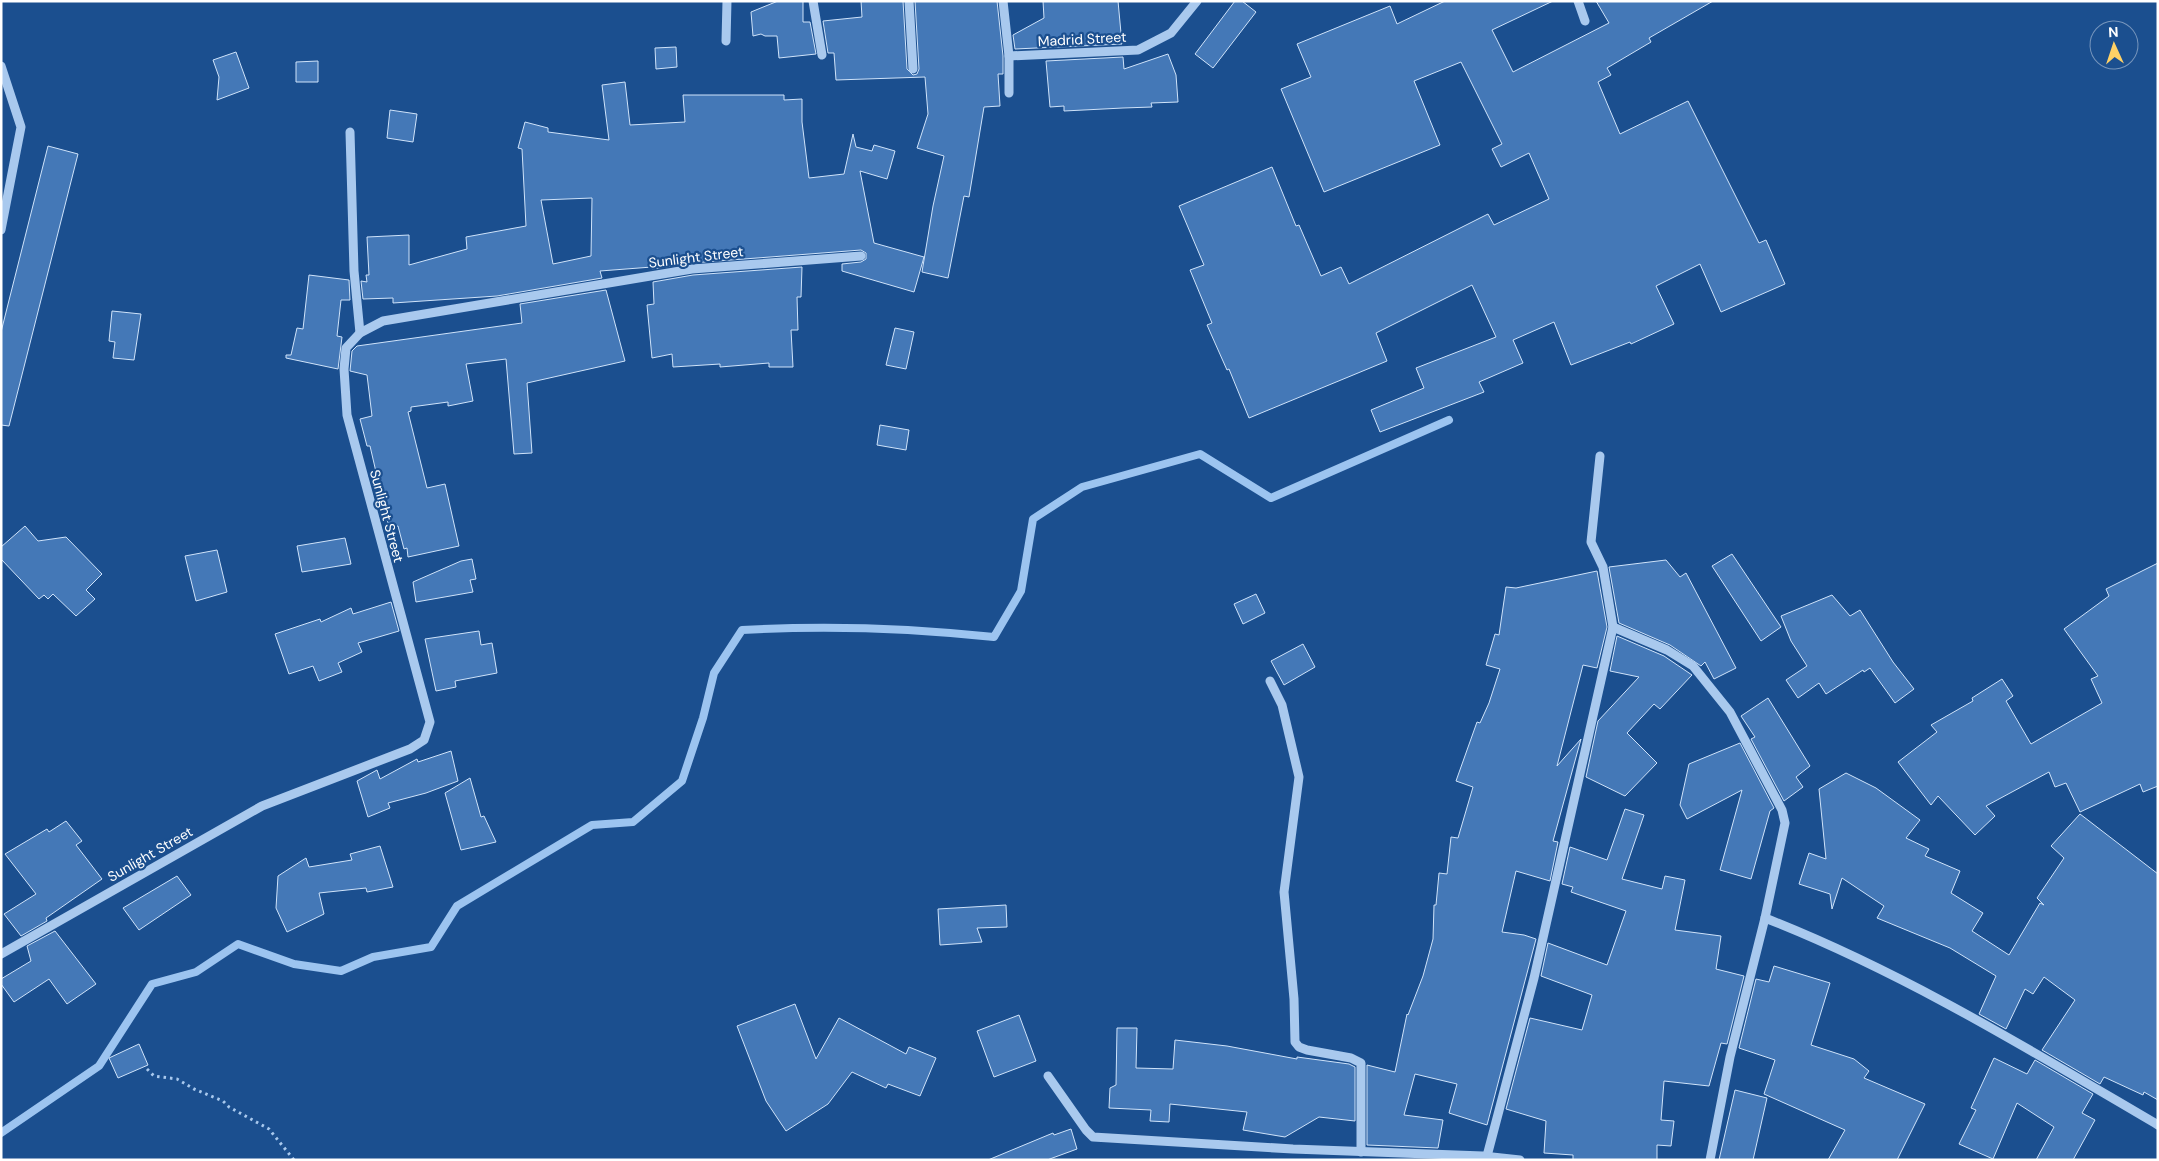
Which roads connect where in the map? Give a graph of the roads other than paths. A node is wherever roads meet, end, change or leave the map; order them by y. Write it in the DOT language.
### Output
graph roads {
  1 [pos="727,1"];
  2 [pos="813,1"];
  3 [pos="909,1"];
  4 [pos="1003,1"];
  5 [pos="1197,1"];
  6 [pos="1578,1"];
  7 [pos="1585,21"];
  8 [pos="726,40"];
  9 [pos="822,55"];
  10 [pos="1009,56"];
  11 [pos="1,66"];
  12 [pos="913,70"];
  13 [pos="4,82"];
  14 [pos="1010,93"];
  15 [pos="350,132"];
  16 [pos="5,193"];
  17 [pos="1,230"];
  18 [pos="861,256"];
  19 [pos="360,333"];
  20 [pos="1600,456"];
  21 [pos="1612,627"];
  22 [pos="1270,681"];
  23 [pos="1765,918"];
  24 [pos="1,954"];
  25 [pos="1048,1076"];
  26 [pos="2158,1125"];
  27 [pos="1361,1152"];
  28 [pos="1487,1156"];
  29 [pos="1520,1160"];
  30 [pos="1710,1160"];
  1 -- 8 [label="street"];
  2 -- 9 [label="street"];
  3 -- 12 [label="street"];
  4 -- 10 [label="street"];
  5 -- 10 [label="street, Madrid Street"];
  6 -- 7 [label="street"];
  10 -- 14 [label="street"];
  11 -- 13 [label="street"];
  13 -- 16 [label="street"];
  15 -- 19 [label="street"];
  16 -- 17 [label="street"];
  18 -- 19 [label="street, Sunlight Street"];
  19 -- 24 [label="street, Sunlight Street"];
  20 -- 21 [label="street"];
  21 -- 23 [label="street"];
  21 -- 28 [label="street"];
  22 -- 27 [label="street"];
  23 -- 26 [label="street"];
  23 -- 30 [label="street"];
  25 -- 27 [label="street"];
  27 -- 28 [label="street"];
  28 -- 29 [label="street"];
}
